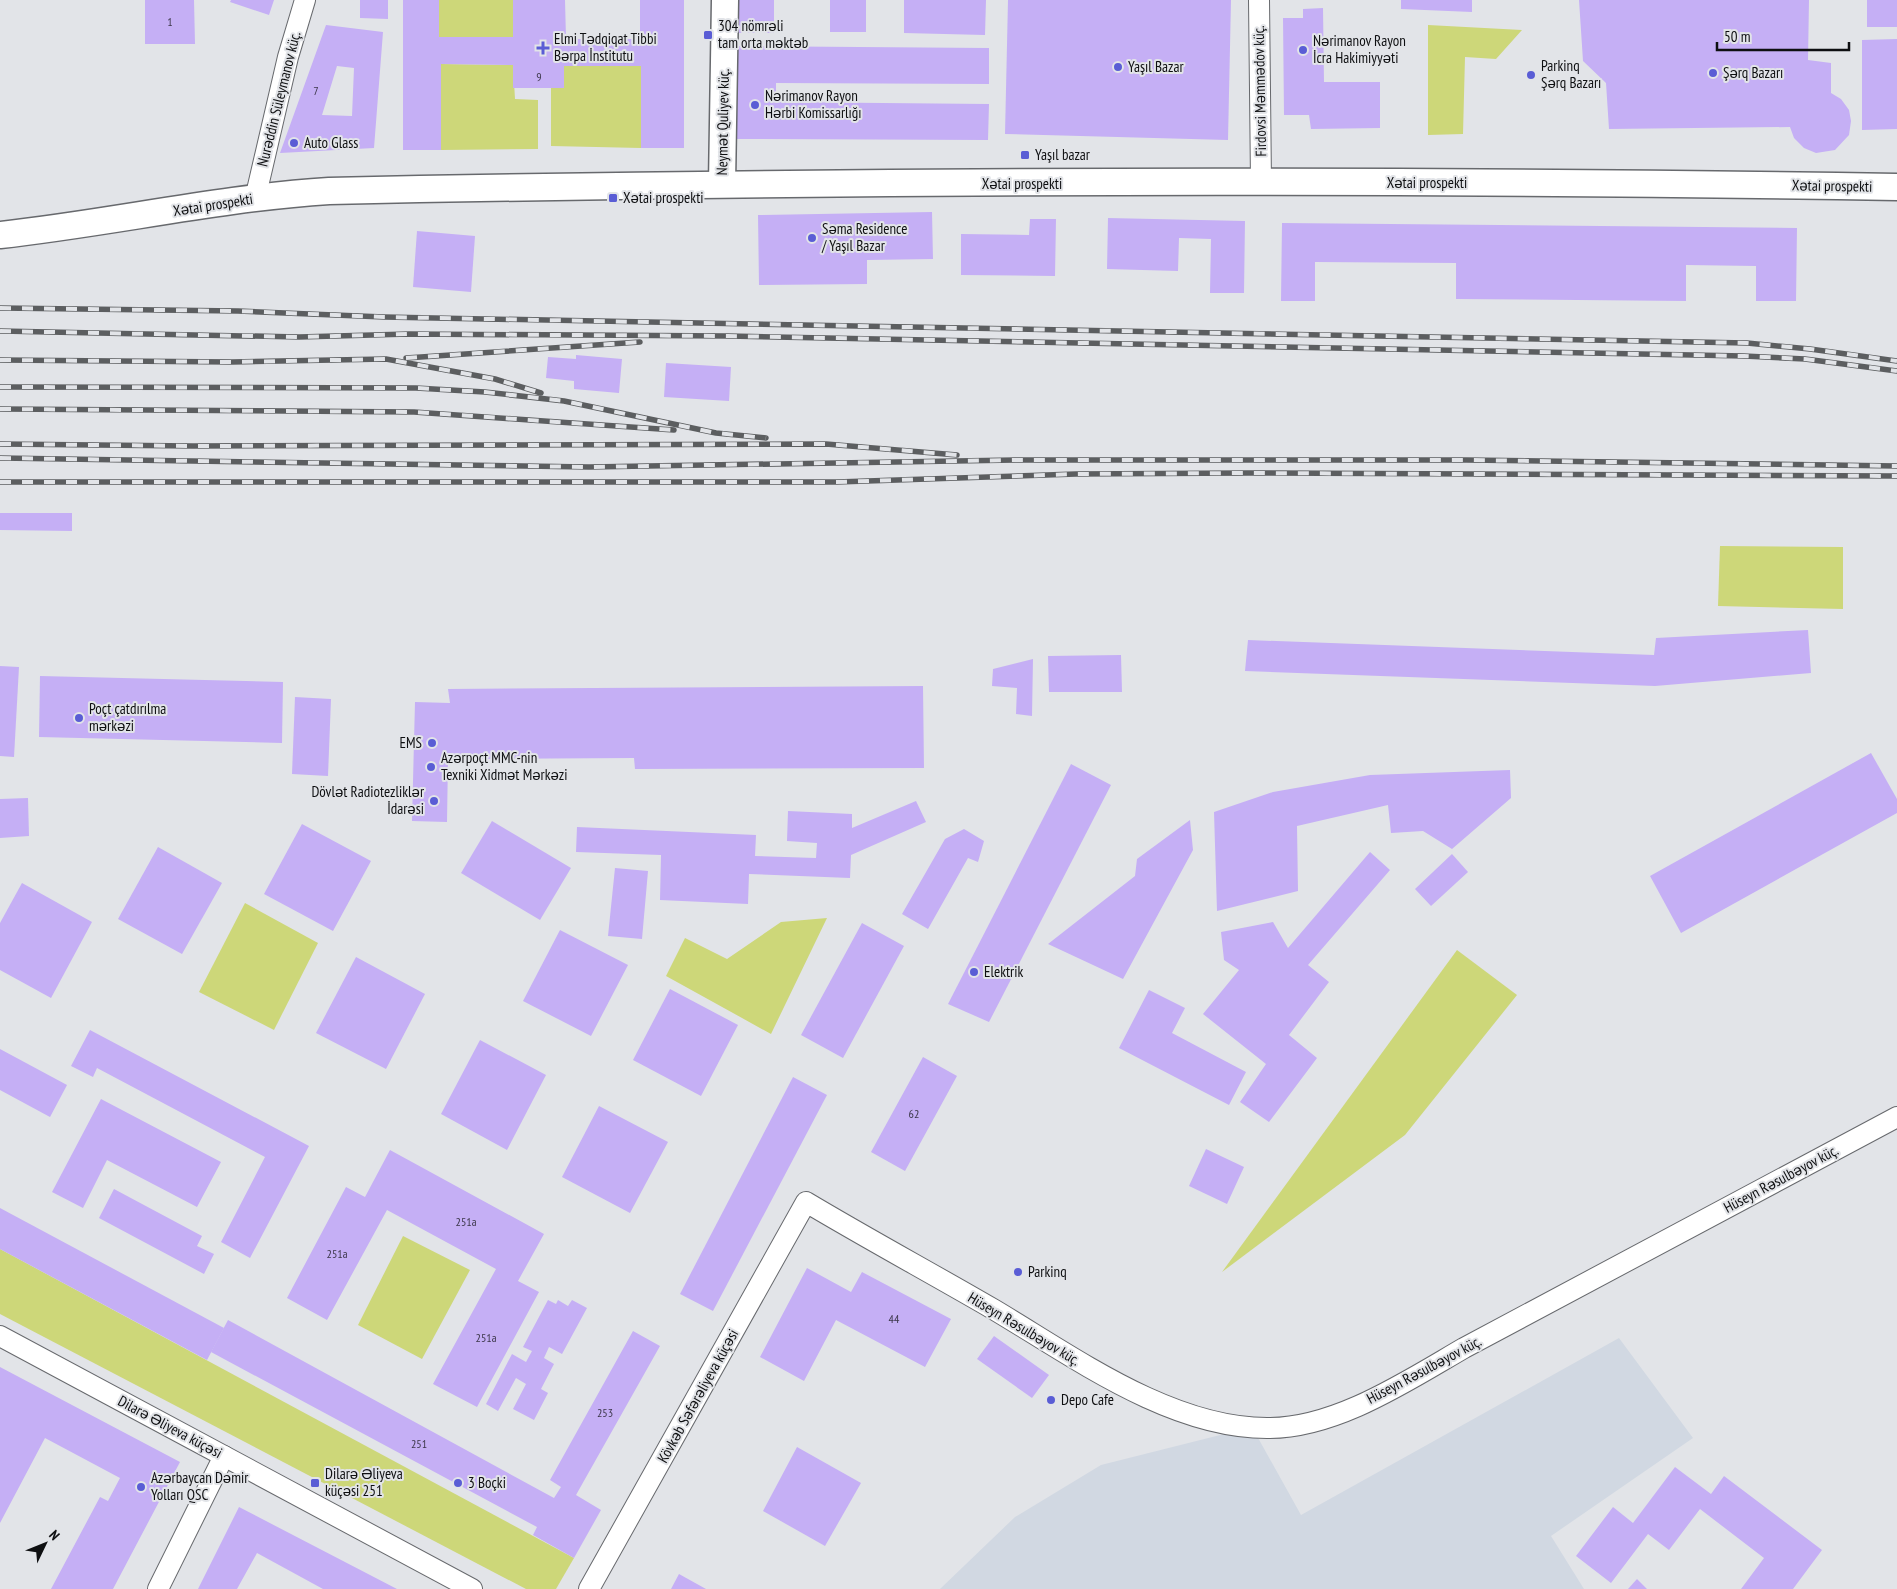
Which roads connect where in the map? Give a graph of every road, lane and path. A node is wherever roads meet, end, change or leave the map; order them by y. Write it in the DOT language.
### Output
graph roads {
  1 [pos="305,0"];
  2 [pos="724,0"];
  3 [pos="1259,0"];
  4 [pos="1261,182"];
  5 [pos="722,184"];
  6 [pos="1897,187"];
  7 [pos="255,199"];
  8 [pos="0,235"];
  9 [pos="1897,1116"];
  10 [pos="806,1202"];
  11 [pos="0,1336"];
  12 [pos="224,1456"];
  13 [pos="158,1589"];
  14 [pos="472,1589"];
  15 [pos="590,1589"];
  1 -- 7 [label="street, Nurəddin Süleymanov küç."];
  2 -- 5 [label="main road, Neymət Quliyev küç."];
  3 -- 4 [label="street, Firdovsi Məmmədov küç."];
  4 -- 5 [label="main road, Xətai prospekti"];
  4 -- 6 [label="main road, Xətai prospekti"];
  5 -- 7 [label="main road, Xətai prospekti"];
  7 -- 8 [label="main road, Xətai prospekti"];
  9 -- 10 [label="street, Hüseyn Rəsulbəyov küç."];
  10 -- 15 [label="street, Kövkəb Səfərəliyeva küçəsi"];
  11 -- 12 [label="street, Dilarə Əliyeva küçəsi"];
  12 -- 13 [label="street"];
  12 -- 14 [label="street, Dilarə Əliyeva küçəsi"];
}
